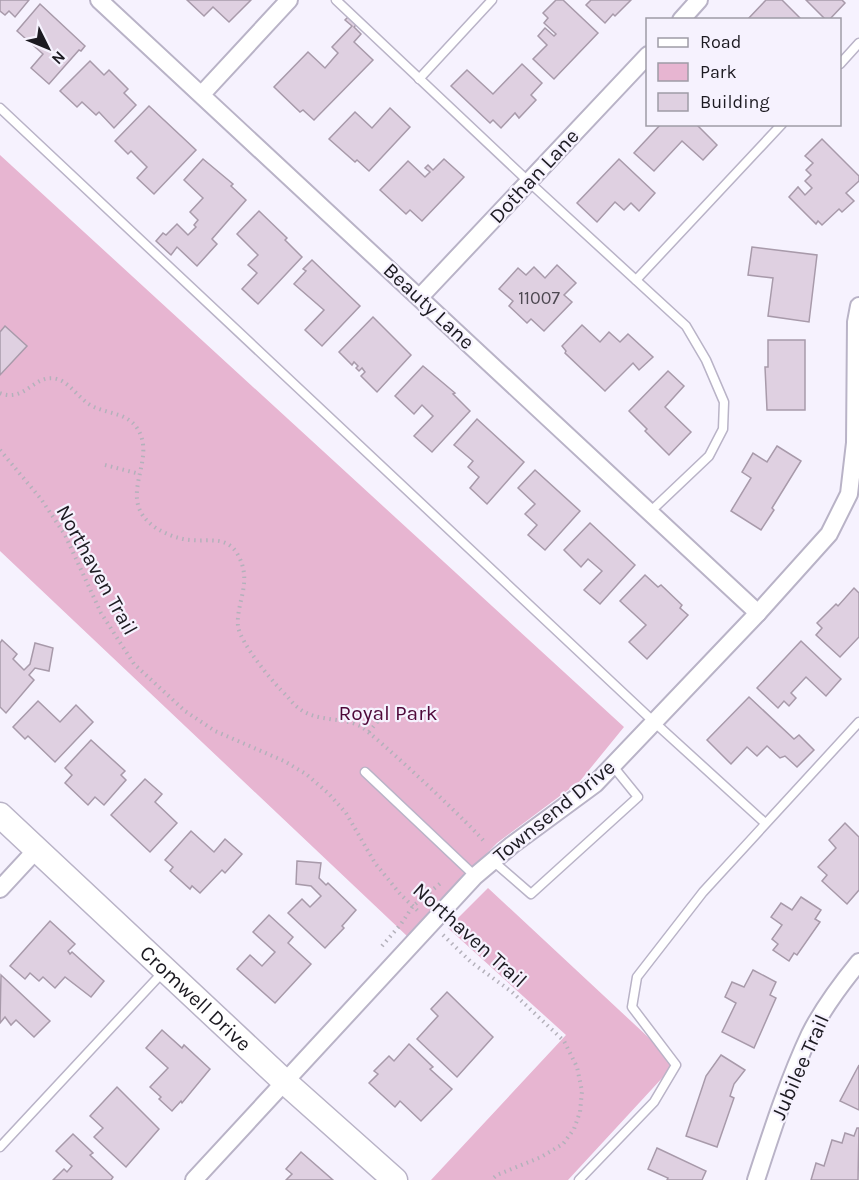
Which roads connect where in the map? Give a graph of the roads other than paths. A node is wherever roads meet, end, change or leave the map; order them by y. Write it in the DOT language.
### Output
graph roads {
  1 [pos="99,0"];
  2 [pos="290,0"];
  3 [pos="336,0"];
  4 [pos="492,0"];
  5 [pos="699,0"];
  6 [pos="683,18"];
  7 [pos="859,43"];
  8 [pos="646,57"];
  9 [pos="841,63"];
  10 [pos="419,79"];
  11 [pos="202,94"];
  12 [pos="0,108"];
  13 [pos="780,126"];
  14 [pos="528,182"];
  15 [pos="636,280"];
  16 [pos="420,297"];
  17 [pos="859,306"];
  18 [pos="650,512"];
  19 [pos="758,613"];
  20 [pos="654,722"];
  21 [pos="859,722"];
  22 [pos="612,765"];
  23 [pos="365,772"];
  24 [pos="0,815"];
  25 [pos="765,823"];
  26 [pos="37,849"];
  27 [pos="493,861"];
  28 [pos="475,876"];
  29 [pos="0,889"];
  30 [pos="859,962"];
  31 [pos="165,969"];
  32 [pos="285,1082"];
  33 [pos="0,1147"];
  34 [pos="194,1180"];
  35 [pos="395,1180"];
  36 [pos="579,1180"];
  37 [pos="756,1180"];
  1 -- 11 [label="street, Beauty Lane"];
  2 -- 11 [label="street"];
  3 -- 10 [label="lane"];
  4 -- 10 [label="lane"];
  5 -- 6 [label="street"];
  7 -- 9 [label="lane"];
  8 -- 14 [label="street, Dothan Lane"];
  10 -- 14 [label="lane"];
  11 -- 16 [label="street, Beauty Lane"];
  12 -- 20 [label="lane"];
  13 -- 15 [label="lane"];
  14 -- 15 [label="lane"];
  14 -- 16 [label="street, Dothan Lane"];
  15 -- 18 [label="lane"];
  16 -- 18 [label="street, Beauty Lane"];
  17 -- 19 [label="street, Townsend Drive"];
  18 -- 19 [label="street, Beauty Lane"];
  19 -- 20 [label="street, Townsend Drive"];
  20 -- 22 [label="street, Townsend Drive"];
  20 -- 25 [label="lane"];
  21 -- 25 [label="lane"];
  22 -- 27 [label="street, Townsend Drive"];
  22 -- 27 [label="lane"];
  23 -- 28 [label="lane"];
  24 -- 26 [label="street, Cromwell Drive"];
  25 -- 36 [label="lane"];
  26 -- 29 [label="street"];
  26 -- 31 [label="street, Cromwell Drive"];
  27 -- 28 [label="street, Townsend Drive"];
  28 -- 32 [label="street, Townsend Drive"];
  30 -- 37 [label="street, Jubilee Trail"];
  31 -- 32 [label="street, Cromwell Drive"];
  31 -- 33 [label="lane"];
  32 -- 34 [label="street, Townsend Drive"];
  32 -- 35 [label="street, Cromwell Drive"];
}
